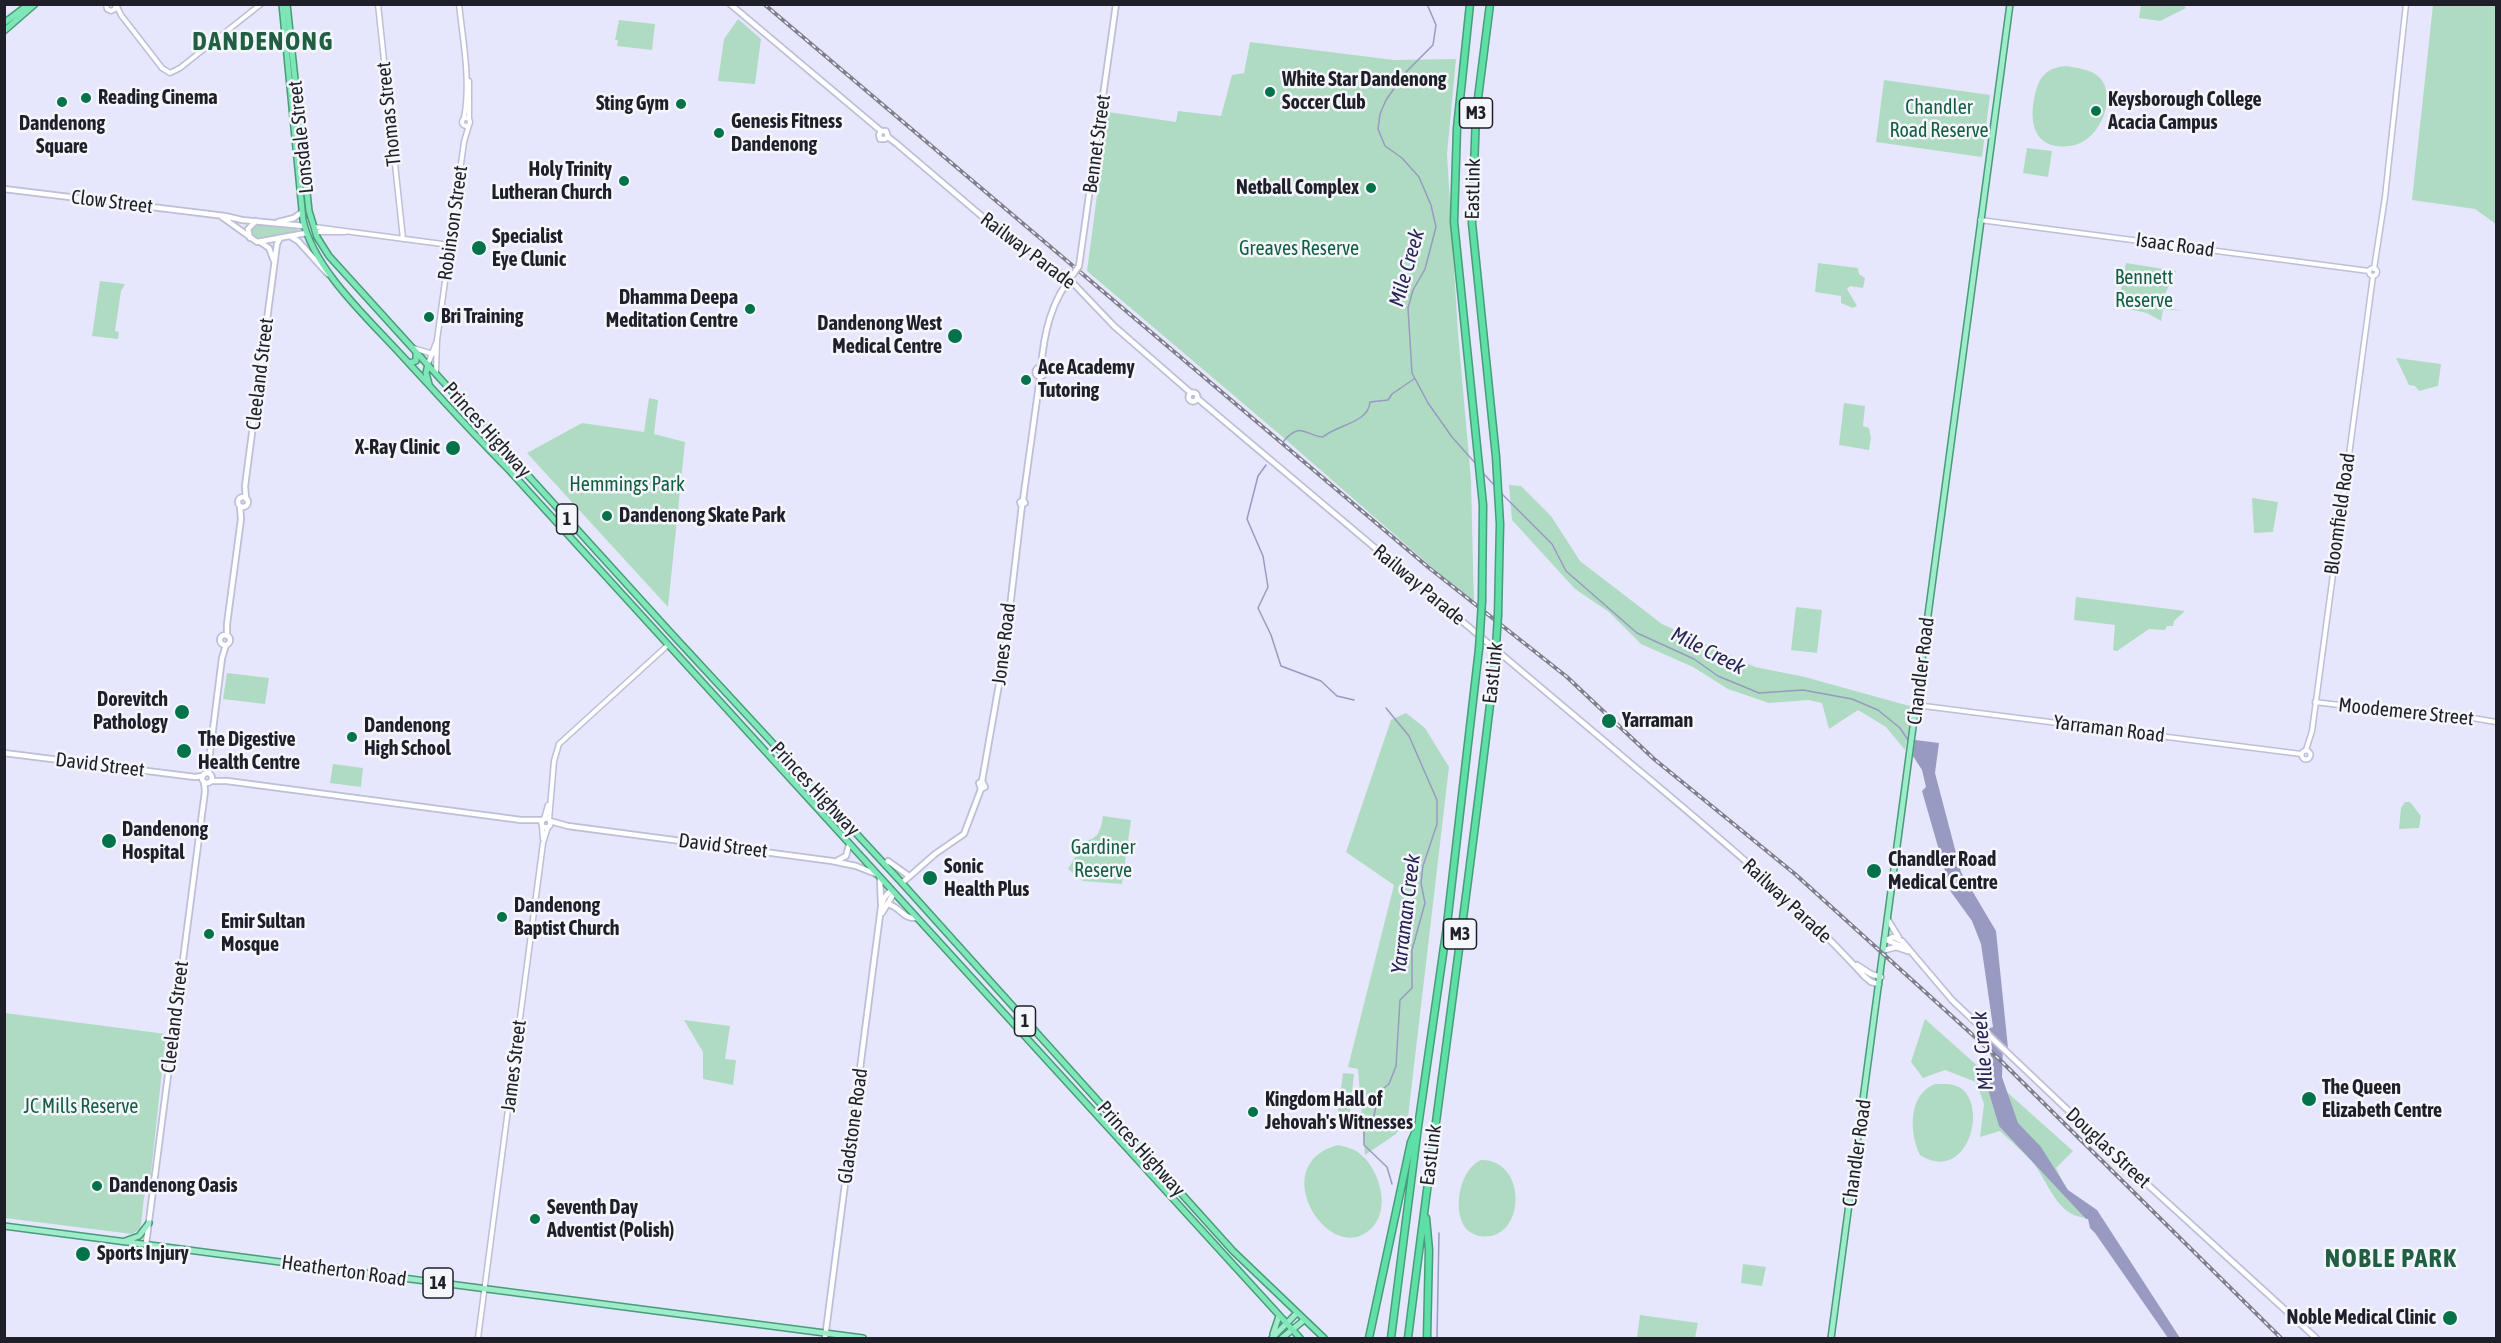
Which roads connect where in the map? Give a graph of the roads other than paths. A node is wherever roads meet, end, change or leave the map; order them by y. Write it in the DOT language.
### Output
graph roads {
  1 [pos="29,4"];
  2 [pos="35,4"];
  3 [pos="106,4"];
  4 [pos="116,4"];
  5 [pos="261,4"];
  6 [pos="282,4"];
  7 [pos="287,4"];
  8 [pos="378,4"];
  9 [pos="459,4"];
  10 [pos="730,4"];
  11 [pos="1116,4"];
  12 [pos="1470,4"];
  13 [pos="1490,4"];
  14 [pos="2010,4"];
  15 [pos="2406,4"];
  16 [pos="111,10"];
  17 [pos="121,15"];
  18 [pos="4,23"];
  19 [pos="4,31"];
  20 [pos="466,63"];
  21 [pos="467,118"];
  22 [pos="4,189"];
  23 [pos="302,212"];
  24 [pos="219,216"];
  25 [pos="1980,220"];
  26 [pos="257,221"];
  27 [pos="275,222"];
  28 [pos="400,224"];
  29 [pos="305,229"];
  30 [pos="315,230"];
  31 [pos="290,236"];
  32 [pos="280,238"];
  33 [pos="396,238"];
  34 [pos="403,238"];
  35 [pos="252,240"];
  36 [pos="260,242"];
  37 [pos="450,245"];
  38 [pos="275,261"];
  39 [pos="2374,269"];
  40 [pos="2369,272"];
  41 [pos="2373,276"];
  42 [pos="1069,279"];
  43 [pos="336,281"];
  44 [pos="367,298"];
  45 [pos="361,310"];
  46 [pos="437,340"];
  47 [pos="414,350"];
  48 [pos="432,354"];
  49 [pos="409,363"];
  50 [pos="428,364"];
  51 [pos="436,374"];
  52 [pos="430,386"];
  53 [pos="243,498"];
  54 [pos="242,506"];
  55 [pos="225,636"];
  56 [pos="676,638"];
  57 [pos="224,645"];
  58 [pos="668,645"];
  59 [pos="707,672"];
  60 [pos="710,691"];
  61 [pos="2315,702"];
  62 [pos="1916,705"];
  63 [pos="2496,722"];
  64 [pos="2306,750"];
  65 [pos="4,753"];
  66 [pos="2301,754"];
  67 [pos="207,777"];
  68 [pos="546,823"];
  69 [pos="849,845"];
  70 [pos="832,861"];
  71 [pos="886,862"];
  72 [pos="878,876"];
  73 [pos="909,876"];
  74 [pos="902,883"];
  75 [pos="893,892"];
  76 [pos="887,904"];
  77 [pos="882,910"];
  78 [pos="916,918"];
  79 [pos="1888,921"];
  80 [pos="1886,940"];
  81 [pos="1902,941"];
  82 [pos="1885,950"];
  83 [pos="1909,951"];
  84 [pos="1880,981"];
  85 [pos="1418,1127"];
  86 [pos="1425,1206"];
  87 [pos="148,1223"];
  88 [pos="4,1226"];
  89 [pos="124,1242"];
  90 [pos="146,1244"];
  91 [pos="484,1289"];
  92 [pos="1297,1313"];
  93 [pos="1279,1316"];
  94 [pos="1304,1320"];
  95 [pos="1286,1323"];
  96 [pos="1292,1329"];
  97 [pos="825,1336"];
  98 [pos="478,1338"];
  99 [pos="862,1338"];
  100 [pos="1272,1338"];
  101 [pos="1282,1338"];
  102 [pos="1300,1338"];
  103 [pos="1324,1338"];
  104 [pos="1369,1338"];
  105 [pos="1392,1338"];
  106 [pos="1408,1338"];
  107 [pos="1427,1338"];
  108 [pos="1832,1338"];
  109 [pos="2316,1338"];
  1 -- 18 [label="highway"];
  2 -- 19 [label="highway"];
  3 -- 16 [label="street"];
  4 -- 16 [label="street"];
  4 -- 17 [label="street"];
  5 -- 17 [label="street"];
  6 -- 23 [label="highway, Lonsdale Street / 1"];
  7 -- 30 [label="highway, Lonsdale Street / 1"];
  8 -- 28 [label="street, Thomas Street"];
  9 -- 20 [label="street"];
  10 -- 42 [label="main road, Railway Parade"];
  11 -- 42 [label="main road, Bennet Street, bridge"];
  12 -- 85 [label="highway, EastLink / M3, bridge"];
  13 -- 86 [label="highway, EastLink / M3, bridge"];
  14 -- 25 [label="main road, Chandler Road"];
  15 -- 39 [label="street"];
  16 -- 17 [label="street"];
  20 -- 21 [label="street"];
  20 -- 21 [label="street"];
  21 -- 37 [label="street, Robinson Street"];
  22 -- 24 [label="main road, Clow Street"];
  23 -- 27 [label="main road"];
  23 -- 29 [label="highway, Lonsdale Street / 1"];
  24 -- 26 [label="main road, Clow Street"];
  24 -- 35 [label="main road, Clow Street"];
  25 -- 40 [label="street, Isaac Road"];
  25 -- 62 [label="main road, Chandler Road"];
  26 -- 27 [label="main road, Clow Street"];
  26 -- 35 [label="main road"];
  27 -- 29 [label="main road, Clow Street"];
  28 -- 33 [label="street, Thomas Street"];
  28 -- 34 [label="street, Thomas Street"];
  29 -- 30 [label="highway, Clow Street"];
  29 -- 31 [label="main road, Clow Street"];
  29 -- 43 [label="highway, Princes Highway / 1"];
  30 -- 33 [label="street, Clow Street"];
  30 -- 44 [label="highway, Princes Highway / 1"];
  31 -- 32 [label="main road, Clow Street"];
  31 -- 43 [label="main road"];
  32 -- 36 [label="main road, Clow Street"];
  32 -- 38 [label="main road, Cleeland Street"];
  33 -- 34 [label="street, Clow Street"];
  34 -- 37 [label="street, Clow Street"];
  35 -- 36 [label="main road, Clow Street"];
  36 -- 38 [label="main road"];
  37 -- 46 [label="street, Robinson Street"];
  38 -- 53 [label="main road, Cleeland Street"];
  39 -- 40 [label="street"];
  39 -- 41 [label="street, Bloomfield Road"];
  40 -- 41 [label="street"];
  41 -- 61 [label="street, Bloomfield Road"];
  42 -- 73 [label="main road, Jones Road"];
  42 -- 84 [label="main road, Railway Parade"];
  43 -- 45 [label="highway, Princes Highway / 1"];
  44 -- 45 [label="highway"];
  44 -- 47 [label="highway, Princes Highway / 1"];
  45 -- 49 [label="highway, Princes Highway / 1"];
  46 -- 48 [label="street, Robinson Street"];
  46 -- 51 [label="street, Robinson Street"];
  47 -- 48 [label="street"];
  47 -- 49 [label="highway"];
  47 -- 50 [label="highway, Princes Highway / 1"];
  48 -- 50 [label="street, Robinson Street"];
  49 -- 52 [label="highway, Princes Highway / 1"];
  50 -- 51 [label="highway, Princes Highway / 1"];
  50 -- 52 [label="highway"];
  51 -- 56 [label="highway, Princes Highway / 1"];
  52 -- 58 [label="highway, Princes Highway / 1"];
  53 -- 54 [label="main road"];
  53 -- 54 [label="main road"];
  54 -- 55 [label="main road"];
  55 -- 57 [label="main road"];
  55 -- 57 [label="main road"];
  56 -- 58 [label="highway, James Street"];
  56 -- 59 [label="highway, Princes Highway / 1"];
  57 -- 67 [label="main road, Cleeland Street"];
  58 -- 60 [label="highway, Princes Highway / 1"];
  58 -- 68 [label="street, James Street"];
  59 -- 60 [label="highway"];
  59 -- 71 [label="highway, Princes Highway / 1"];
  60 -- 69 [label="highway, Princes Highway / 1"];
  61 -- 63 [label="street, Moodemere Street"];
  61 -- 64 [label="street, Bloomfield Road"];
  62 -- 66 [label="street, Yarraman Road"];
  62 -- 79 [label="main road, Chandler Road"];
  64 -- 66 [label="street"];
  64 -- 66 [label="street"];
  65 -- 67 [label="main road, David Street"];
  67 -- 68 [label="main road, David Street"];
  67 -- 87 [label="main road, Cleeland Street"];
  68 -- 70 [label="main road, David Street"];
  68 -- 91 [label="street, James Street"];
  69 -- 70 [label="main road"];
  69 -- 72 [label="highway, Princes Highway / 1"];
  70 -- 72 [label="main road, David Street"];
  71 -- 73 [label="main road"];
  71 -- 74 [label="highway, Princes Highway / 1"];
  72 -- 75 [label="highway, Princes Highway / 1"];
  72 -- 77 [label="main road"];
  73 -- 74 [label="main road"];
  74 -- 75 [label="highway"];
  74 -- 92 [label="highway, Princes Highway / 1"];
  75 -- 76 [label="main road, Gladstone Road"];
  75 -- 77 [label="main road, Gladstone Road"];
  75 -- 78 [label="highway, Princes Highway / 1"];
  76 -- 77 [label="main road, Gladstone Road"];
  76 -- 78 [label="main road"];
  77 -- 97 [label="main road, Gladstone Road"];
  78 -- 93 [label="highway, Princes Highway / 1"];
  79 -- 80 [label="main road, Chandler Road"];
  79 -- 81 [label="main road, Douglas Street"];
  80 -- 81 [label="main road"];
  80 -- 82 [label="main road, Chandler Road"];
  80 -- 83 [label="main road, Douglas Street"];
  81 -- 83 [label="main road, Douglas Street"];
  82 -- 83 [label="main road"];
  82 -- 84 [label="main road, Chandler Road"];
  83 -- 109 [label="main road, Douglas Street"];
  84 -- 108 [label="main road, Chandler Road"];
  85 -- 104 [label="highway"];
  85 -- 105 [label="highway, EastLink / M3"];
  86 -- 106 [label="highway, EastLink / M3"];
  86 -- 107 [label="highway"];
  87 -- 89 [label="main road"];
  87 -- 90 [label="main road, Cleeland Street"];
  88 -- 89 [label="main road, Heatherton Road / 14"];
  89 -- 90 [label="main road, Heatherton Road / 14"];
  90 -- 91 [label="main road, Heatherton Road / 14"];
  91 -- 97 [label="main road, Heatherton Road / 14"];
  91 -- 98 [label="street, James Street"];
  92 -- 94 [label="highway, Princes Highway / 1"];
  92 -- 95 [label="main road"];
  93 -- 95 [label="highway, Princes Highway / 1"];
  93 -- 100 [label="main road"];
  94 -- 96 [label="main road"];
  94 -- 103 [label="highway, Princes Highway / 1"];
  95 -- 96 [label="highway, Princes Highway / 1"];
  95 -- 100 [label="main road"];
  96 -- 101 [label="main road"];
  96 -- 102 [label="highway, Princes Highway / 1"];
  97 -- 99 [label="main road, Heatherton Road / 14"];
}
